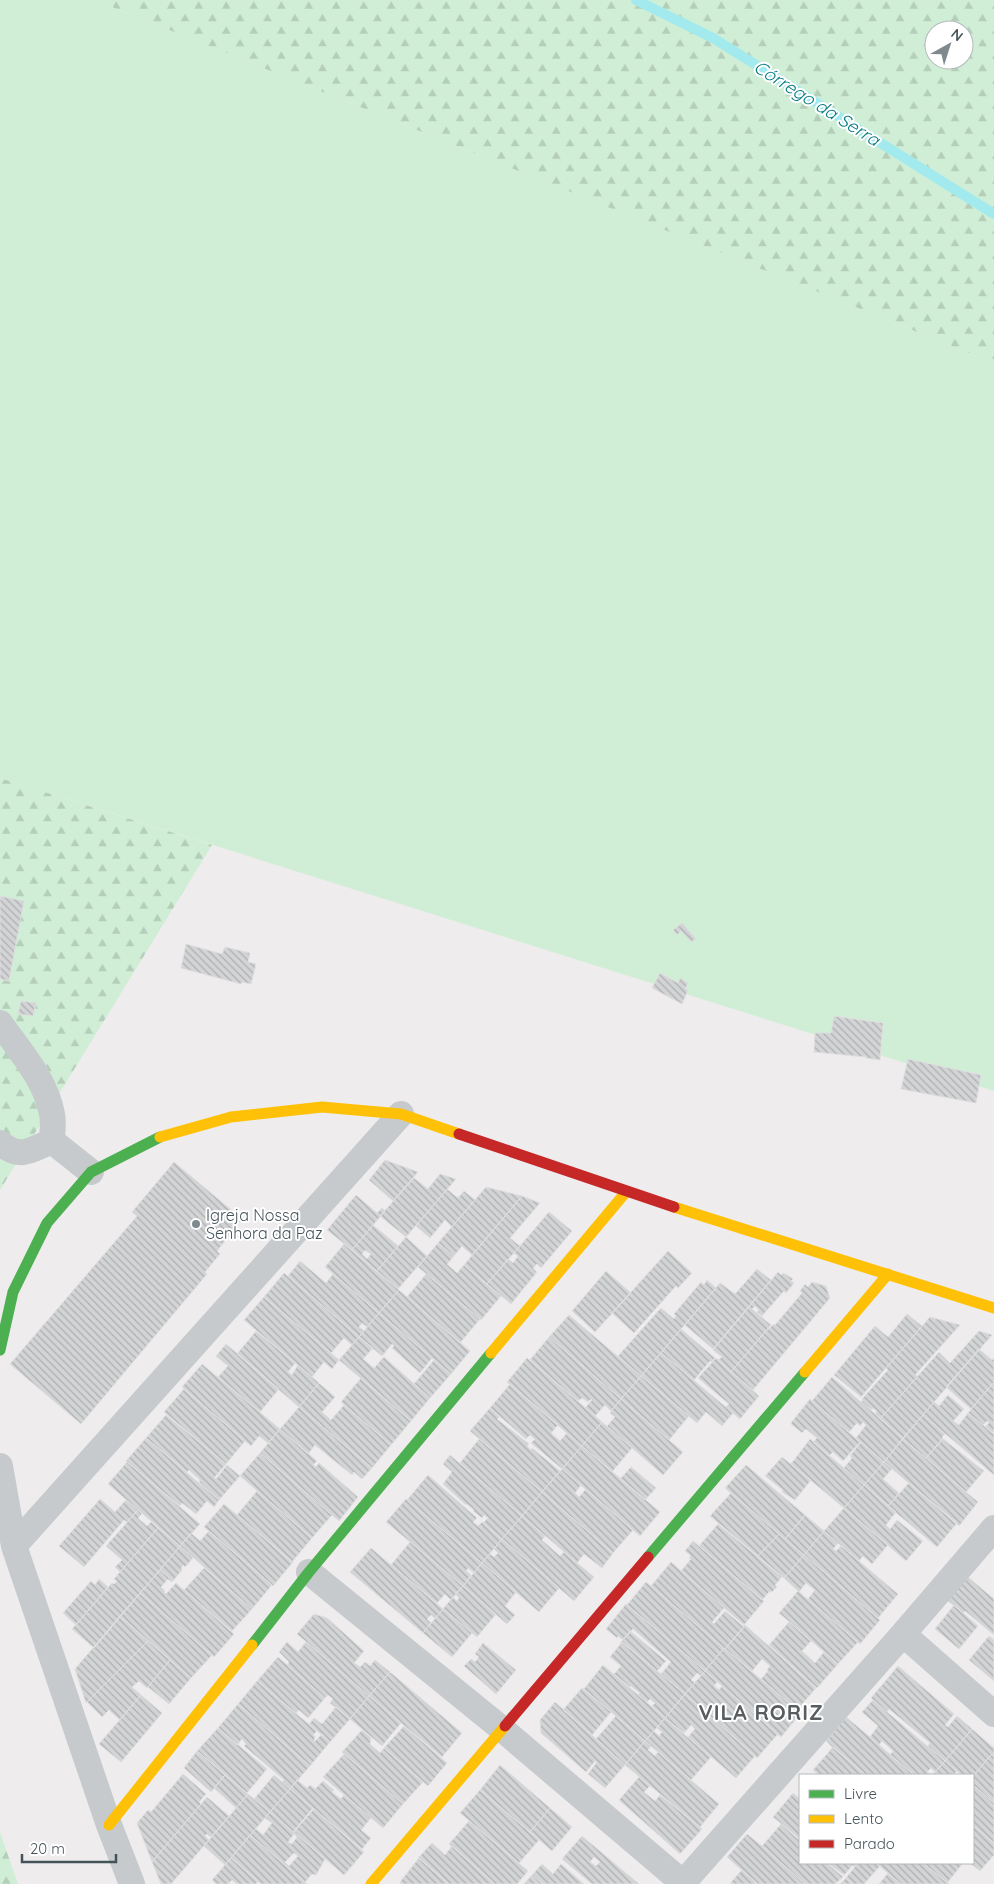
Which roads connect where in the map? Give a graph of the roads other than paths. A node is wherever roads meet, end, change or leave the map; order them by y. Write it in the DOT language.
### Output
graph roads {
  1 [pos="0,1023"];
  2 [pos="401,1114"];
  3 [pos="52,1141"];
  4 [pos="0,1143"];
  5 [pos="91,1172"];
  6 [pos="626,1192"];
  7 [pos="888,1274"];
  8 [pos="994,1308"];
  9 [pos="0,1350"];
  10 [pos="0,1466"];
  11 [pos="994,1528"];
  12 [pos="14,1546"];
  13 [pos="309,1572"];
  14 [pos="903,1634"];
  15 [pos="994,1714"];
  16 [pos="502,1729"];
  17 [pos="109,1825"];
  18 [pos="132,1884"];
  19 [pos="372,1884"];
  20 [pos="682,1884"];
  1 -- 3 [label="street"];
  2 -- 5 [label="street"];
  2 -- 6 [label="street"];
  2 -- 12 [label="street"];
  3 -- 4 [label="street"];
  3 -- 5 [label="street"];
  5 -- 9 [label="street"];
  6 -- 7 [label="street"];
  6 -- 13 [label="street"];
  7 -- 8 [label="street"];
  7 -- 16 [label="street"];
  10 -- 12 [label="street"];
  11 -- 14 [label="street"];
  12 -- 17 [label="street"];
  13 -- 16 [label="street"];
  13 -- 17 [label="street"];
  14 -- 15 [label="street"];
  14 -- 20 [label="street"];
  16 -- 19 [label="street"];
  16 -- 20 [label="street"];
  17 -- 18 [label="street"];
}
